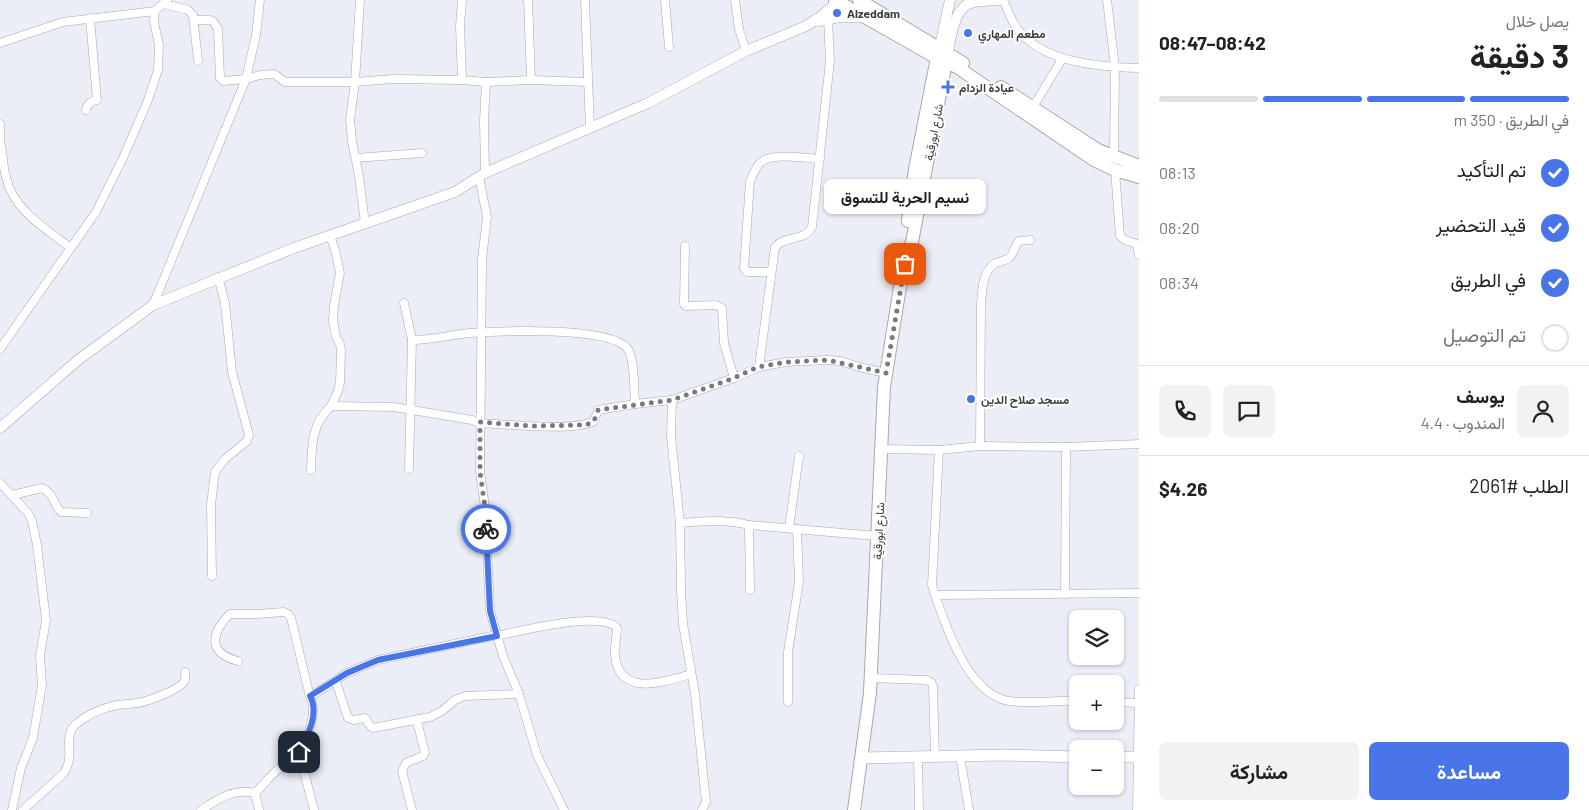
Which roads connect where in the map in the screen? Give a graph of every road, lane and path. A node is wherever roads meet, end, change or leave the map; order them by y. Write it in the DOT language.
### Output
graph roads {
  1 [pos="260,0"];
  2 [pos="360,0"];
  3 [pos="462,0"];
  4 [pos="528,0"];
  5 [pos="585,0"];
  6 [pos="665,0"];
  7 [pos="735,0"];
  8 [pos="859,0"];
  9 [pos="950,0"];
  10 [pos="999,0"];
  11 [pos="1003,0"];
  12 [pos="1107,0"];
  13 [pos="838,1"];
  14 [pos="981,1"];
  15 [pos="165,2"];
  16 [pos="154,12"];
  17 [pos="863,17"];
  18 [pos="90,18"];
  19 [pos="828,19"];
  20 [pos="194,20"];
  21 [pos="813,22"];
  22 [pos="0,43"];
  23 [pos="669,47"];
  24 [pos="746,52"];
  25 [pos="942,56"];
  26 [pos="1062,58"];
  27 [pos="198,61"];
  28 [pos="1115,67"];
  29 [pos="1139,68"];
  30 [pos="246,79"];
  31 [pos="462,80"];
  32 [pos="531,80"];
  33 [pos="355,82"];
  34 [pos="486,82"];
  35 [pos="588,82"];
  36 [pos="1033,107"];
  37 [pos="86,110"];
  38 [pos="0,124"];
  39 [pos="590,128"];
  40 [pos="1,145"];
  41 [pos="422,153"];
  42 [pos="356,158"];
  43 [pos="820,160"];
  44 [pos="1115,164"];
  45 [pos="1139,166"];
  46 [pos="482,175"];
  47 [pos="1139,177"];
  48 [pos="365,223"];
  49 [pos="330,236"];
  50 [pos="1030,240"];
  51 [pos="685,246"];
  52 [pos="71,248"];
  53 [pos="1139,255"];
  54 [pos="771,272"];
  55 [pos="218,278"];
  56 [pos="404,303"];
  57 [pos="153,305"];
  58 [pos="480,333"];
  59 [pos="412,340"];
  60 [pos="0,349"];
  61 [pos="758,367"];
  62 [pos="886,373"];
  63 [pos="734,378"];
  64 [pos="672,400"];
  65 [pos="635,404"];
  66 [pos="331,406"];
  67 [pos="411,410"];
  68 [pos="480,422"];
  69 [pos="0,428"];
  70 [pos="1139,444"];
  71 [pos="980,446"];
  72 [pos="1066,447"];
  73 [pos="882,449"];
  74 [pos="939,450"];
  75 [pos="799,456"];
  76 [pos="410,469"];
  77 [pos="311,470"];
  78 [pos="0,483"];
  79 [pos="12,495"];
  80 [pos="87,513"];
  81 [pos="680,523"];
  82 [pos="749,525"];
  83 [pos="793,529"];
  84 [pos="877,536"];
  85 [pos="212,576"];
  86 [pos="750,590"];
  87 [pos="1139,593"];
  88 [pos="1065,594"];
  89 [pos="935,596"];
  90 [pos="497,636"];
  91 [pos="238,661"];
  92 [pos="186,672"];
  93 [pos="691,674"];
  94 [pos="871,678"];
  95 [pos="336,682"];
  96 [pos="1139,689"];
  97 [pos="519,694"];
  98 [pos="310,696"];
  99 [pos="1069,700"];
  100 [pos="788,702"];
  101 [pos="1124,702"];
  102 [pos="1138,703"];
  103 [pos="418,721"];
  104 [pos="299,752"];
  105 [pos="935,756"];
  106 [pos="960,756"];
  107 [pos="918,757"];
  108 [pos="1069,757"];
  109 [pos="1124,757"];
  110 [pos="1138,757"];
  111 [pos="861,758"];
  112 [pos="255,793"];
  113 [pos="12,810"];
  114 [pos="23,810"];
  115 [pos="201,810"];
  116 [pos="259,810"];
  117 [pos="314,810"];
  118 [pos="412,810"];
  119 [pos="564,810"];
  120 [pos="702,810"];
  121 [pos="854,810"];
  122 [pos="919,810"];
  123 [pos="970,810"];
  124 [pos="1137,810"];
  1 -- 30 [label="street"];
  2 -- 33 [label="street"];
  3 -- 31 [label="street"];
  4 -- 32 [label="street"];
  5 -- 35 [label="street"];
  6 -- 23 [label="street"];
  7 -- 24 [label="street"];
  8 -- 25 [label="main road"];
  9 -- 25 [label="street, شارع ابورقية"];
  10 -- 14 [label="street, شارع ابورقية"];
  11 -- 26 [label="street"];
  12 -- 28 [label="street"];
  13 -- 17 [label="main road"];
  13 -- 21 [label="street"];
  14 -- 25 [label="street, شارع ابورقية"];
  15 -- 16 [label="street"];
  15 -- 20 [label="street"];
  16 -- 18 [label="street"];
  16 -- 52 [label="street"];
  17 -- 19 [label="street"];
  17 -- 25 [label="main road"];
  18 -- 22 [label="street"];
  18 -- 37 [label="street"];
  19 -- 21 [label="street"];
  19 -- 43 [label="street"];
  20 -- 27 [label="street"];
  20 -- 30 [label="street"];
  21 -- 24 [label="street"];
  24 -- 39 [label="street"];
  25 -- 36 [label="main road"];
  25 -- 44 [label="main road"];
  25 -- 62 [label="main road, شارع ابورقية"];
  26 -- 28 [label="street"];
  26 -- 36 [label="street"];
  28 -- 29 [label="street"];
  28 -- 44 [label="street"];
  30 -- 33 [label="street"];
  30 -- 57 [label="street"];
  31 -- 33 [label="street"];
  31 -- 34 [label="street"];
  32 -- 34 [label="street"];
  32 -- 35 [label="street"];
  33 -- 42 [label="street"];
  34 -- 46 [label="street"];
  35 -- 39 [label="street"];
  36 -- 44 [label="main road"];
  38 -- 40 [label="street"];
  39 -- 46 [label="street"];
  40 -- 52 [label="street"];
  41 -- 42 [label="street"];
  42 -- 48 [label="street"];
  43 -- 54 [label="street"];
  43 -- 54 [label="street"];
  44 -- 45 [label="main road"];
  44 -- 47 [label="main road"];
  44 -- 53 [label="street"];
  46 -- 48 [label="street"];
  46 -- 58 [label="street"];
  48 -- 49 [label="street"];
  49 -- 55 [label="street"];
  49 -- 66 [label="street"];
  50 -- 71 [label="street"];
  51 -- 63 [label="street"];
  52 -- 60 [label="street"];
  54 -- 61 [label="street"];
  55 -- 57 [label="street"];
  55 -- 85 [label="street"];
  56 -- 59 [label="street"];
  57 -- 69 [label="street"];
  58 -- 59 [label="street"];
  58 -- 65 [label="street"];
  58 -- 68 [label="street"];
  59 -- 67 [label="street"];
  61 -- 62 [label="street"];
  61 -- 63 [label="street"];
  62 -- 73 [label="main road, شارع ابورقية"];
  63 -- 64 [label="street"];
  64 -- 65 [label="street"];
  64 -- 81 [label="street"];
  65 -- 68 [label="street"];
  66 -- 67 [label="street"];
  66 -- 77 [label="street"];
  67 -- 68 [label="street"];
  67 -- 76 [label="street"];
  68 -- 90 [label="street"];
  70 -- 72 [label="street"];
  71 -- 72 [label="street"];
  71 -- 74 [label="street"];
  72 -- 88 [label="street"];
  73 -- 74 [label="street"];
  73 -- 84 [label="main road, شارع ابورقية"];
  74 -- 89 [label="street"];
  75 -- 83 [label="street"];
  78 -- 79 [label="street"];
  79 -- 80 [label="street"];
  79 -- 113 [label="street"];
  81 -- 82 [label="street"];
  81 -- 93 [label="street"];
  82 -- 83 [label="street"];
  82 -- 86 [label="street"];
  83 -- 84 [label="street"];
  83 -- 100 [label="street"];
  84 -- 94 [label="main road, شارع ابورقية"];
  87 -- 88 [label="street"];
  88 -- 89 [label="street"];
  89 -- 99 [label="street"];
  90 -- 93 [label="street"];
  90 -- 95 [label="street"];
  90 -- 97 [label="street"];
  91 -- 98 [label="street"];
  92 -- 114 [label="street"];
  93 -- 120 [label="street"];
  94 -- 105 [label="street"];
  94 -- 111 [label="main road, شارع ابورقية"];
  95 -- 98 [label="street"];
  95 -- 103 [label="street"];
  96 -- 102 [label="street"];
  97 -- 103 [label="street"];
  97 -- 119 [label="street"];
  98 -- 104 [label="street"];
  101 -- 102 [label="street"];
  102 -- 110 [label="street"];
  103 -- 118 [label="street"];
  104 -- 112 [label="street"];
  104 -- 117 [label="street"];
  105 -- 106 [label="main road"];
  105 -- 107 [label="main road"];
  106 -- 108 [label="main road"];
  106 -- 123 [label="street"];
  107 -- 111 [label="main road"];
  107 -- 122 [label="street"];
  109 -- 110 [label="main road"];
  110 -- 124 [label="street"];
  111 -- 121 [label="main road, شارع ابورقية"];
  112 -- 115 [label="street"];
  112 -- 116 [label="street"];
}
